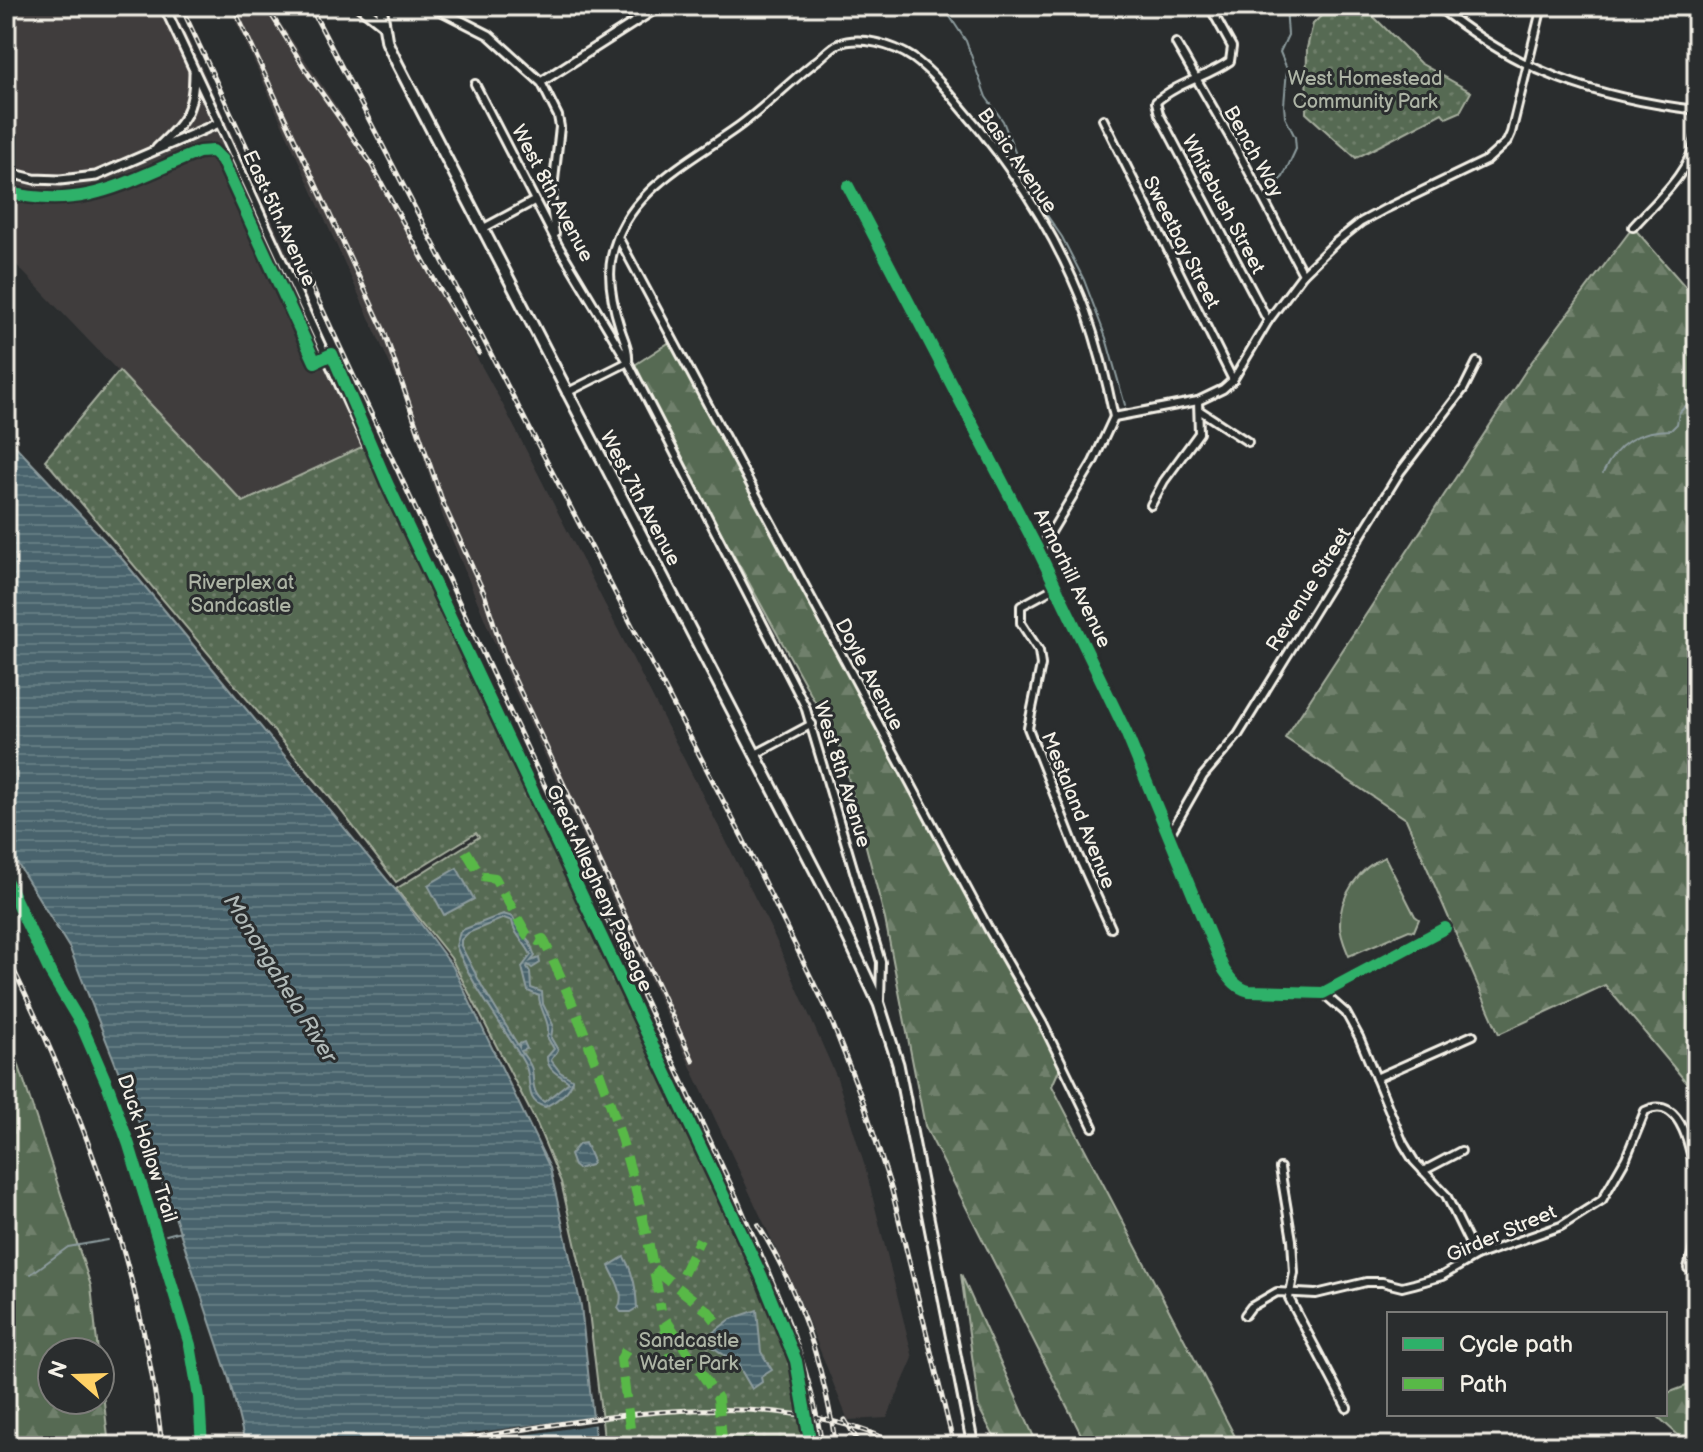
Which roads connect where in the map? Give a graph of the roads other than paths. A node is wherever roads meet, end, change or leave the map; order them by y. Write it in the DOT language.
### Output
graph roads {
  1 [pos="164,6"];
  2 [pos="360,6"];
  3 [pos="381,6"];
  4 [pos="432,6"];
  5 [pos="660,6"];
  6 [pos="1437,6"];
  7 [pos="1542,6"];
  8 [pos="1672,6"];
  9 [pos="1211,9"];
  10 [pos="1697,15"];
  11 [pos="383,24"];
  12 [pos="1176,43"];
  13 [pos="1528,65"];
  14 [pos="194,71"];
  15 [pos="1195,79"];
  16 [pos="541,82"];
  17 [pos="475,84"];
  18 [pos="1697,110"];
  19 [pos="1103,119"];
  20 [pos="219,123"];
  21 [pos="1697,135"];
  22 [pos="153,151"];
  23 [pos="6,172"];
  24 [pos="848,186"];
  25 [pos="534,201"];
  26 [pos="1633,227"];
  27 [pos="482,229"];
  28 [pos="618,237"];
  29 [pos="558,245"];
  30 [pos="1303,274"];
  31 [pos="1268,321"];
  32 [pos="628,362"];
  33 [pos="1477,362"];
  34 [pos="1233,380"];
  35 [pos="566,393"];
  36 [pos="1198,401"];
  37 [pos="1199,410"];
  38 [pos="1114,417"];
  39 [pos="1248,442"];
  40 [pos="366,443"];
  41 [pos="1151,505"];
  42 [pos="1039,552"];
  43 [pos="1056,587"];
  44 [pos="812,724"];
  45 [pos="754,755"];
  46 [pos="1170,834"];
  47 [pos="1111,928"];
  48 [pos="1445,928"];
  49 [pos="1323,993"];
  50 [pos="879,1004"];
  51 [pos="1473,1035"];
  52 [pos="1376,1078"];
  53 [pos="1093,1127"];
  54 [pos="1461,1151"];
  55 [pos="1280,1168"];
  56 [pos="1423,1171"];
  57 [pos="1697,1187"];
  58 [pos="1697,1237"];
  59 [pos="1476,1256"];
  60 [pos="1688,1268"];
  61 [pos="1288,1292"];
  62 [pos="1245,1315"];
  63 [pos="1347,1408"];
  64 [pos="973,1446"];
  1 -- 14 [label="street, East 5th Avenue"];
  2 -- 11 [label="main road"];
  3 -- 11 [label="main road, West 7th Avenue"];
  4 -- 16 [label="street"];
  5 -- 16 [label="street"];
  6 -- 13 [label="street"];
  7 -- 13 [label="street"];
  8 -- 10 [label="street"];
  9 -- 15 [label="street"];
  11 -- 27 [label="main road, West 7th Avenue"];
  12 -- 15 [label="street, Bench Way"];
  13 -- 18 [label="street"];
  13 -- 30 [label="street"];
  14 -- 20 [label="street, East 5th Avenue"];
  14 -- 22 [label="street"];
  15 -- 30 [label="street, Bench Way"];
  15 -- 31 [label="street, Whitebush Street"];
  16 -- 29 [label="street"];
  17 -- 25 [label="street, West 8th Avenue"];
  19 -- 34 [label="street, Sweetbay Street"];
  20 -- 22 [label="street"];
  20 -- 40 [label="street, East 5th Avenue"];
  21 -- 26 [label="street"];
  22 -- 23 [label="street"];
  24 -- 42 [label="street, Armorhill Avenue"];
  25 -- 27 [label="street"];
  25 -- 29 [label="street, West 8th Avenue"];
  27 -- 35 [label="main road, West 7th Avenue"];
  28 -- 32 [label="street, Basic Avenue"];
  28 -- 38 [label="street, Basic Avenue"];
  28 -- 53 [label="street, Doyle Avenue"];
  29 -- 32 [label="street, West 8th Avenue"];
  30 -- 31 [label="street"];
  31 -- 34 [label="street"];
  32 -- 35 [label="street"];
  32 -- 44 [label="street, West 8th Avenue"];
  33 -- 46 [label="street, Revenue Street"];
  34 -- 36 [label="street"];
  35 -- 45 [label="main road, West 7th Avenue"];
  36 -- 37 [label="street"];
  36 -- 38 [label="street"];
  37 -- 39 [label="street"];
  37 -- 41 [label="street"];
  38 -- 42 [label="street"];
  42 -- 43 [label="street, Armorhill Avenue"];
  43 -- 46 [label="street, Armorhill Avenue"];
  43 -- 47 [label="street, Mestaland Avenue"];
  44 -- 45 [label="street"];
  44 -- 50 [label="street, West 8th Avenue"];
  45 -- 50 [label="main road, West 7th Avenue"];
  46 -- 49 [label="street, Armorhill Avenue"];
  48 -- 49 [label="street"];
  49 -- 52 [label="street"];
  50 -- 64 [label="main road, West 8th Avenue"];
  51 -- 52 [label="street"];
  52 -- 56 [label="street"];
  54 -- 56 [label="street"];
  55 -- 61 [label="street"];
  56 -- 59 [label="street"];
  57 -- 59 [label="street, Girder Street"];
  58 -- 60 [label="street"];
  59 -- 61 [label="street, Girder Street"];
  61 -- 62 [label="street"];
  61 -- 63 [label="street"];
}
